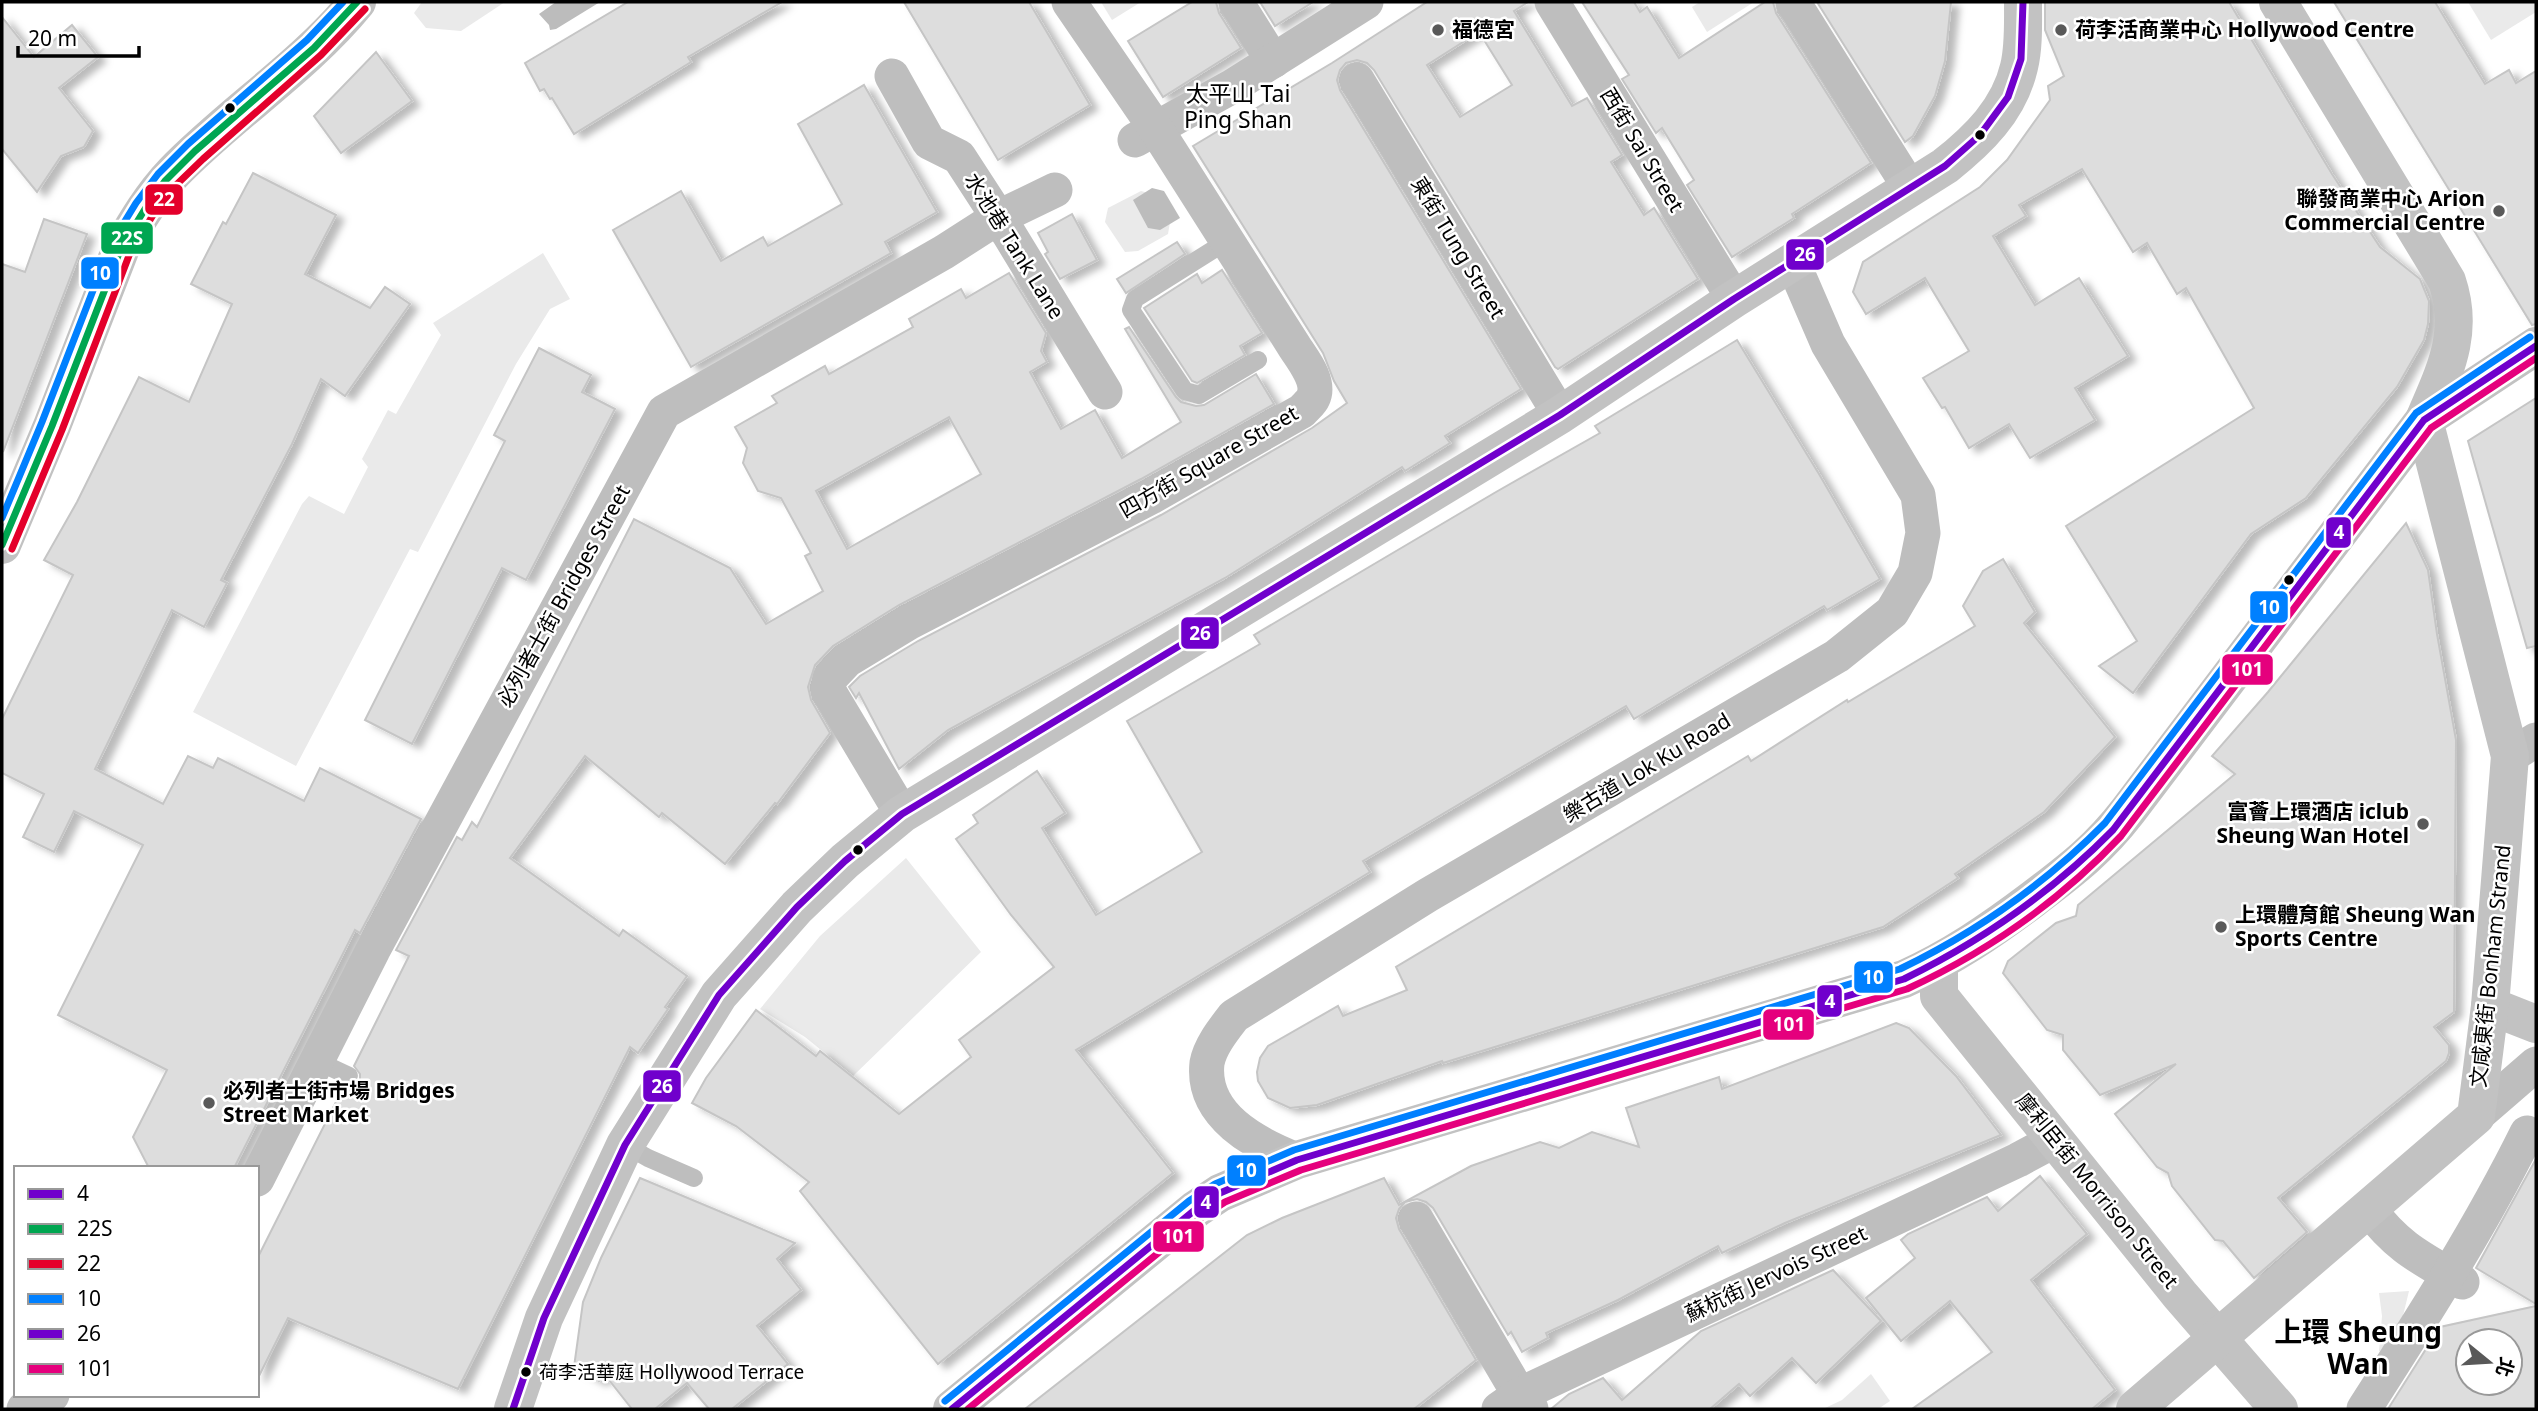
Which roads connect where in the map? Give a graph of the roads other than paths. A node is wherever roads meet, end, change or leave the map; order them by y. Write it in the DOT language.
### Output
graph roads {
  1 [pos="358,2"];
  2 [pos="1069,2"];
  3 [pos="1236,2"];
  4 [pos="1366,2"];
  5 [pos="1552,2"];
  6 [pos="1793,2"];
  7 [pos="2023,2"];
  8 [pos="2278,2"];
  9 [pos="1273,61"];
  10 [pos="892,76"];
  11 [pos="1357,80"];
  12 [pos="1146,135"];
  13 [pos="1910,188"];
  14 [pos="1055,190"];
  15 [pos="997,218"];
  16 [pos="1227,241"];
  17 [pos="1793,263"];
  18 [pos="1734,299"];
  19 [pos="2536,346"];
  20 [pos="1258,360"];
  21 [pos="1105,392"];
  22 [pos="1560,415"];
  23 [pos="2424,421"];
  24 [pos="2,545"];
  25 [pos="2523,748"];
  26 [pos="902,814"];
  27 [pos="1939,963"];
  28 [pos="2490,1006"];
  29 [pos="2536,1024"];
  30 [pos="317,1061"];
  31 [pos="2536,1064"];
  32 [pos="349,1076"];
  33 [pos="2476,1116"];
  34 [pos="2527,1133"];
  35 [pos="2055,1140"];
  36 [pos="625,1144"];
  37 [pos="1297,1160"];
  38 [pos="259,1175"];
  39 [pos="694,1178"];
  40 [pos="2369,1209"];
  41 [pos="1416,1219"];
  42 [pos="2454,1278"];
  43 [pos="2218,1339"];
  44 [pos="48,1397"];
  45 [pos="1516,1404"];
  46 [pos="24,1409"];
  47 [pos="513,1409"];
  48 [pos="952,1409"];
  49 [pos="2135,1409"];
  50 [pos="2279,1409"];
  51 [pos="2364,1409"];
  1 -- 24 [label="street"];
  2 -- 12 [label="street, 四方街 Square Street"];
  3 -- 9 [label="street"];
  4 -- 9 [label="street"];
  5 -- 18 [label="street, 西街 Sai Street"];
  6 -- 13 [label="street"];
  7 -- 13 [label="street"];
  8 -- 23 [label="street"];
  9 -- 12 [label="street"];
  10 -- 15 [label="street, 水池巷 Tank Lane"];
  11 -- 22 [label="street, 東街 Tung Street"];
  12 -- 16 [label="street, 四方街 Square Street"];
  13 -- 17 [label="street"];
  14 -- 15 [label="street, 必列者士街 Bridges Street"];
  15 -- 21 [label="street, 水池巷 Tank Lane"];
  15 -- 30 [label="street, 必列者士街 Bridges Street"];
  16 -- 20 [label="lane"];
  16 -- 26 [label="street, 四方街 Square Street"];
  17 -- 18 [label="street"];
  17 -- 37 [label="street, 樂古道 Lok Ku Road"];
  18 -- 22 [label="street"];
  19 -- 23 [label="street"];
  22 -- 26 [label="street"];
  23 -- 25 [label="street, 文咸東街 Bonham Strand"];
  23 -- 27 [label="street"];
  25 -- 28 [label="street, 文咸東街 Bonham Strand"];
  26 -- 36 [label="street"];
  27 -- 35 [label="street, 摩利臣街 Morrison Street"];
  27 -- 37 [label="street"];
  28 -- 29 [label="street"];
  28 -- 33 [label="street, 文咸東街 Bonham Strand"];
  30 -- 32 [label="lane"];
  30 -- 38 [label="street, 必列者士街 Bridges Street"];
  31 -- 33 [label="street"];
  33 -- 40 [label="street, 文咸東街 Bonham Strand"];
  34 -- 42 [label="street"];
  35 -- 43 [label="street, 摩利臣街 Morrison Street"];
  35 -- 45 [label="street, 蘇杭街 Jervois Street"];
  36 -- 39 [label="lane"];
  36 -- 47 [label="street"];
  37 -- 48 [label="street"];
  40 -- 42 [label="street"];
  40 -- 43 [label="street, 文咸東街 Bonham Strand"];
  41 -- 45 [label="street"];
  42 -- 51 [label="street"];
  43 -- 49 [label="street, 文咸東街 Bonham Strand"];
  43 -- 50 [label="street, 摩利臣街 Morrison Street"];
  44 -- 46 [label="street"];
}
